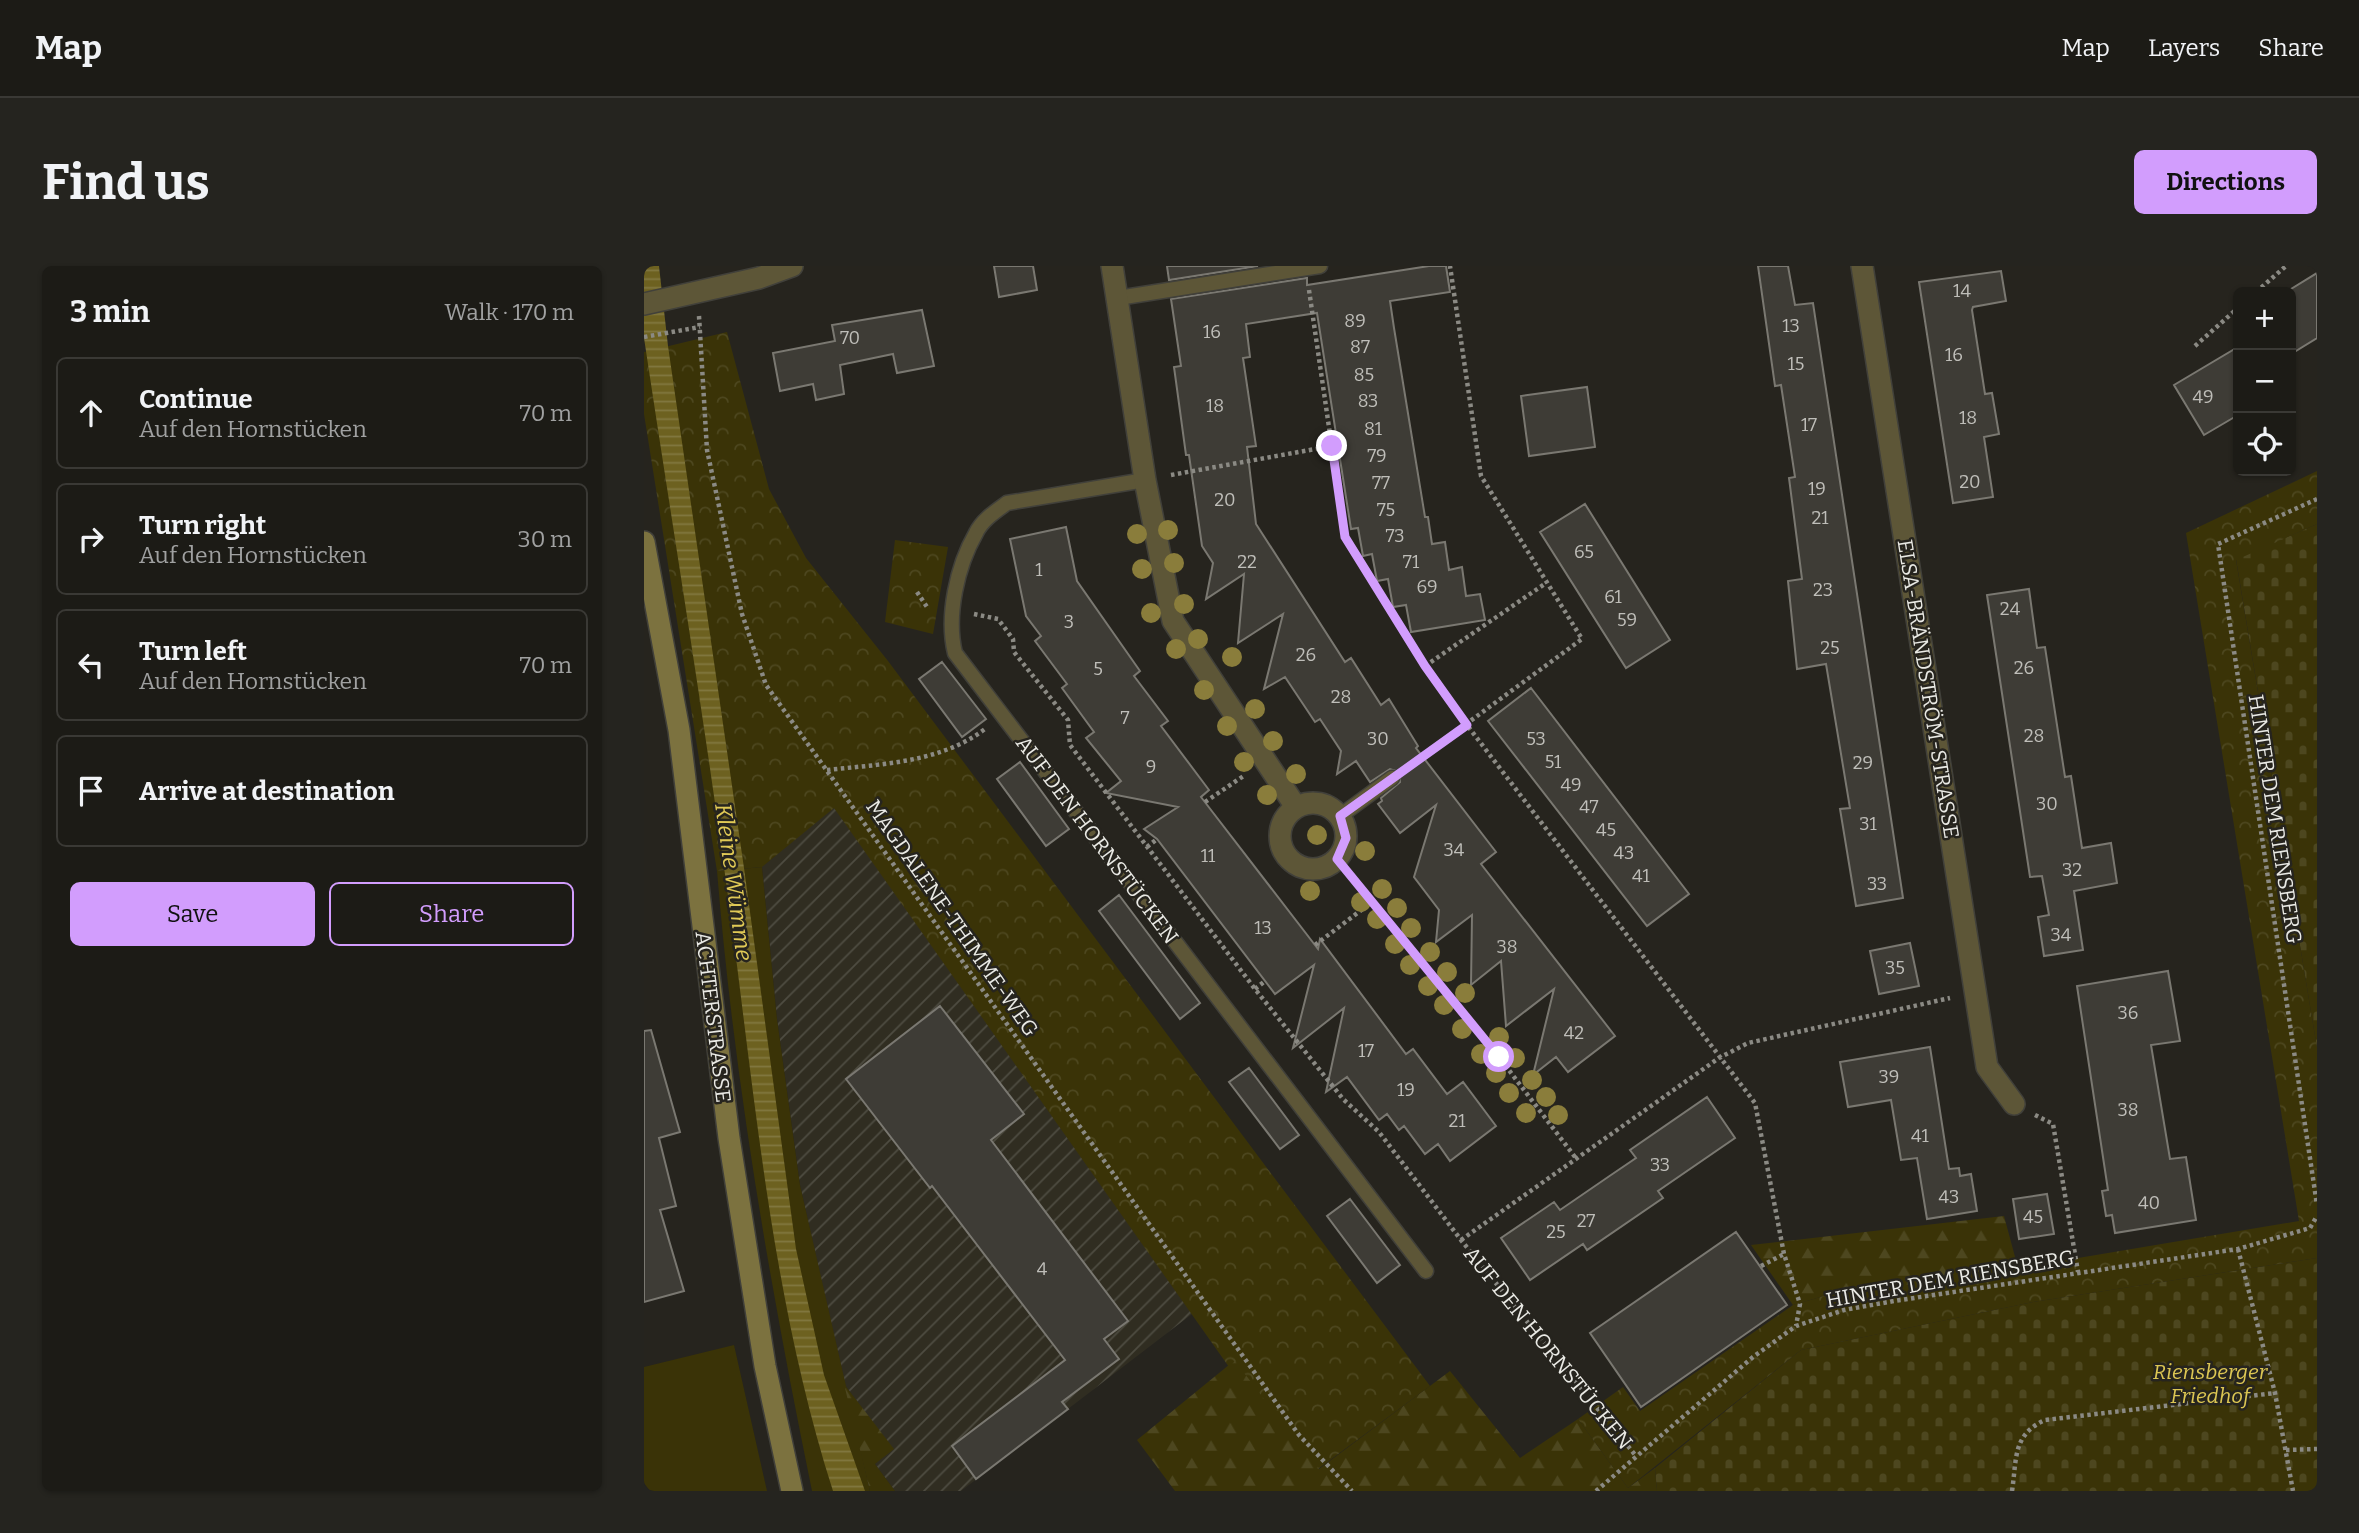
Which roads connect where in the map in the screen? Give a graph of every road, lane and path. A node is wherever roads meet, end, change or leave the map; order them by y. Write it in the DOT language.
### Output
graph roads {
  1 [pos="792,266"];
  2 [pos="1112,266"];
  3 [pos="1450,266"];
  4 [pos="1862,266"];
  5 [pos="2286,266"];
  6 [pos="1313,267"];
  7 [pos="2262,287"];
  8 [pos="697,292"];
  9 [pos="1118,298"];
  10 [pos="644,304"];
  11 [pos="2233,312"];
  12 [pos="700,327"];
  13 [pos="644,337"];
  14 [pos="2195,346"];
  15 [pos="1332,446"];
  16 [pos="1145,480"];
  17 [pos="2317,499"];
  18 [pos="644,542"];
  19 [pos="1546,583"];
  20 [pos="998,619"];
  21 [pos="1425,666"];
  22 [pos="1002,715"];
  23 [pos="1467,725"];
  24 [pos="1266,761"];
  25 [pos="827,770"];
  26 [pos="1392,778"];
  27 [pos="1205,802"];
  28 [pos="1296,807"];
  29 [pos="1340,816"];
  30 [pos="1157,839"];
  31 [pos="1147,847"];
  32 [pos="1337,859"];
  33 [pos="1372,902"];
  34 [pos="1315,945"];
  35 [pos="1265,981"];
  36 [pos="1255,989"];
  37 [pos="1976,992"];
  38 [pos="1719,1058"];
  39 [pos="2014,1104"];
  40 [pos="1576,1157"];
  41 [pos="2317,1205"];
  42 [pos="2317,1216"];
  43 [pos="1461,1240"];
  44 [pos="2238,1249"];
  45 [pos="1784,1254"];
  46 [pos="1761,1266"];
  47 [pos="1426,1271"];
  48 [pos="2078,1272"];
  49 [pos="1796,1326"];
  50 [pos="2275,1393"];
  51 [pos="2317,1449"];
  52 [pos="2286,1450"];
  53 [pos="1636,1457"];
  54 [pos="792,1491"];
  55 [pos="1352,1491"];
  56 [pos="1596,1491"];
  57 [pos="2012,1491"];
  58 [pos="2294,1491"];
  1 -- 8 [label="street"];
  2 -- 9 [label="street"];
  3 -- 19 [label="path"];
  4 -- 37 [label="street, ELSA-BRÄNDSTRÖM-STRASSE"];
  5 -- 7 [label="path"];
  6 -- 9 [label="lane"];
  6 -- 15 [label="path"];
  8 -- 10 [label="street"];
  8 -- 12 [label="path, MAGDALENE-THIMME-WEG"];
  9 -- 16 [label="street"];
  11 -- 14 [label="path"];
  12 -- 13 [label="path"];
  12 -- 25 [label="path, MAGDALENE-THIMME-WEG"];
  15 -- 16 [label="path"];
  15 -- 21 [label="path"];
  16 -- 22 [label="lane, AUF DEN HORNSTÜCKEN"];
  16 -- 24 [label="street"];
  17 -- 41 [label="path, HINTER DEM RIENSBERG"];
  18 -- 54 [label="street, ACHTERSTRASSE"];
  19 -- 21 [label="path"];
  19 -- 23 [label="path"];
  20 -- 31 [label="path, AUF DEN HORNSTÜCKEN"];
  21 -- 23 [label="path"];
  22 -- 25 [label="path"];
  22 -- 47 [label="lane, AUF DEN HORNSTÜCKEN"];
  23 -- 26 [label="path"];
  23 -- 38 [label="path"];
  24 -- 27 [label="path"];
  24 -- 28 [label="street"];
  25 -- 55 [label="path, MAGDALENE-THIMME-WEG"];
  26 -- 29 [label="lane"];
  28 -- 29 [label="street"];
  28 -- 32 [label="street"];
  29 -- 32 [label="street"];
  30 -- 31 [label="path"];
  31 -- 36 [label="path, AUF DEN HORNSTÜCKEN"];
  32 -- 33 [label="path"];
  33 -- 34 [label="path"];
  33 -- 40 [label="path"];
  35 -- 36 [label="path"];
  36 -- 43 [label="path, AUF DEN HORNSTÜCKEN"];
  37 -- 38 [label="path, AUF DEN HORNSTÜCKEN"];
  37 -- 39 [label="street, ELSA-BRÄNDSTRÖM-STRASSE"];
  38 -- 40 [label="path, AUF DEN HORNSTÜCKEN"];
  38 -- 45 [label="path"];
  39 -- 48 [label="path"];
  40 -- 43 [label="path, AUF DEN HORNSTÜCKEN"];
  42 -- 44 [label="path, HINTER DEM RIENSBERG"];
  43 -- 53 [label="path, AUF DEN HORNSTÜCKEN"];
  44 -- 48 [label="path, HINTER DEM RIENSBERG"];
  44 -- 50 [label="path"];
  45 -- 46 [label="path"];
  45 -- 49 [label="path"];
  48 -- 49 [label="path, HINTER DEM RIENSBERG"];
  49 -- 53 [label="path, HINTER DEM RIENSBERG"];
  50 -- 52 [label="path"];
  50 -- 57 [label="path"];
  51 -- 52 [label="path"];
  52 -- 58 [label="path"];
  53 -- 56 [label="path, HINTER DEM RIENSBERG"];
}
